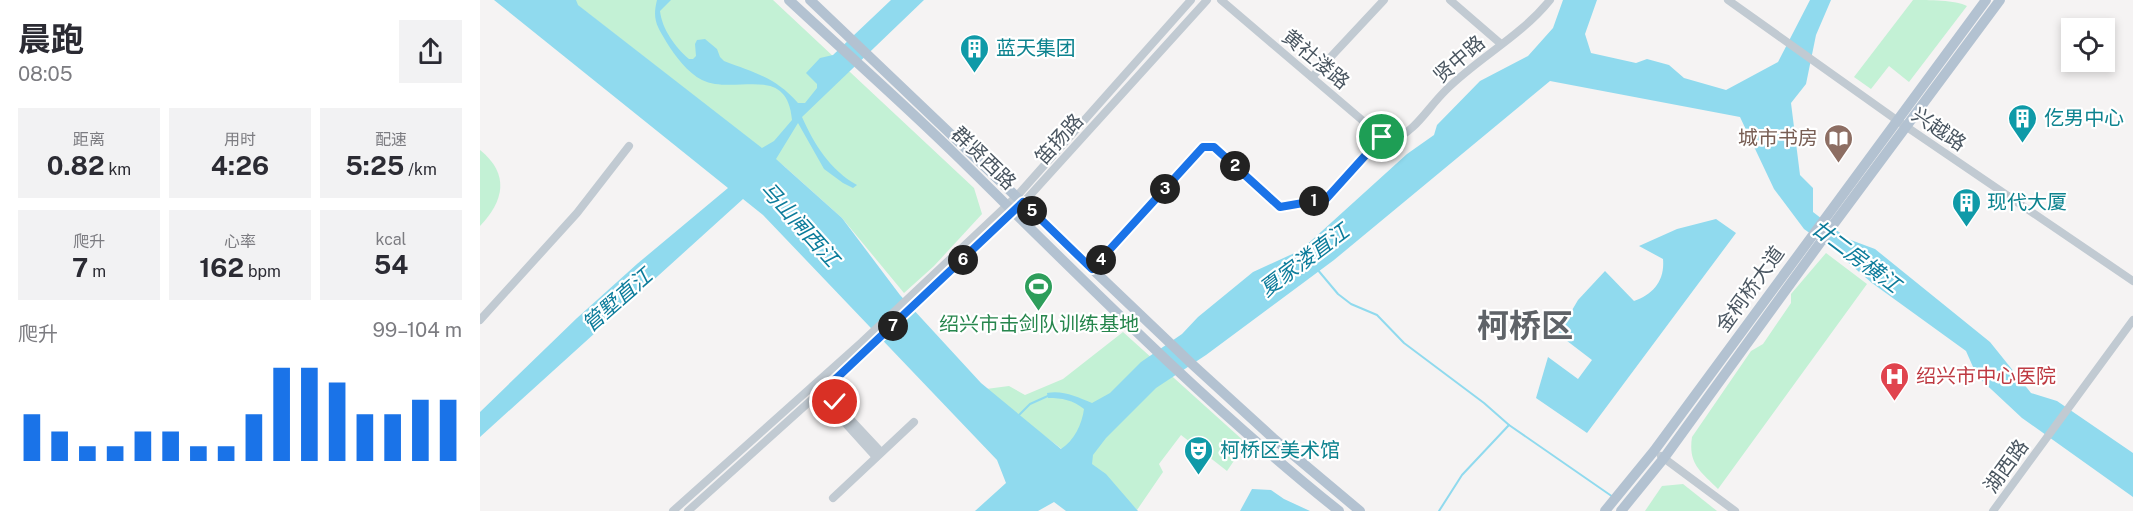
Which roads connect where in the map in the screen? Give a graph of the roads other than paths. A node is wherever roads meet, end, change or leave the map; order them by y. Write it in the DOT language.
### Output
graph roads {
  1 [pos="789,0"];
  2 [pos="810,0"];
  3 [pos="1191,0"];
  4 [pos="1207,0"];
  5 [pos="1221,0"];
  6 [pos="1384,0"];
  7 [pos="1450,0"];
  8 [pos="1550,0"];
  9 [pos="1728,0"];
  10 [pos="1986,0"];
  11 [pos="2000,0"];
  12 [pos="1501,44"];
  13 [pos="1312,77"];
  14 [pos="1902,124"];
  15 [pos="1382,137"];
  16 [pos="1389,143"];
  17 [pos="630,146"];
  18 [pos="1020,199"];
  19 [pos="1010,209"];
  20 [pos="1814,242"];
  21 [pos="1092,269"];
  22 [pos="2133,281"];
  23 [pos="480,320"];
  24 [pos="2133,320"];
  25 [pos="821,392"];
  26 [pos="914,422"];
  27 [pos="1654,451"];
  28 [pos="879,454"];
  29 [pos="1664,458"];
  30 [pos="833,498"];
  31 [pos="1607,508"];
  32 [pos="673,511"];
  33 [pos="688,511"];
  34 [pos="1340,511"];
  35 [pos="1360,511"];
  36 [pos="1621,511"];
  37 [pos="1735,511"];
  38 [pos="1993,511"];
  1 -- 19 [label="main road, 群贤西路"];
  2 -- 18 [label="main road, 群贤西路"];
  3 -- 18 [label="street, 笛扬路"];
  4 -- 18 [label="street, 笛扬路"];
  5 -- 13 [label="street, 黄社溇路"];
  6 -- 13 [label="street"];
  7 -- 12 [label="street"];
  8 -- 12 [label="street, 贤中路"];
  9 -- 14 [label="street, 兴越路"];
  10 -- 14 [label="main road, 金柯桥大道"];
  11 -- 14 [label="main road, 金柯桥大道"];
  12 -- 16 [label="street, 贤中路"];
  13 -- 15 [label="street, 黄社溇路"];
  14 -- 20 [label="main road, 金柯桥大道"];
  14 -- 22 [label="street, 兴越路"];
  15 -- 16 [label="street, 黄社溇路"];
  15 -- 21 [label="street"];
  17 -- 23 [label="street"];
  18 -- 19 [label="street, 笛扬路"];
  18 -- 21 [label="main road, 群贤西路"];
  19 -- 25 [label="street, 笛扬路"];
  19 -- 32 [label="street, 笛扬路"];
  19 -- 34 [label="main road, 群贤西路"];
  20 -- 27 [label="main road, 金柯桥大道"];
  20 -- 29 [label="main road, 金柯桥大道"];
  21 -- 35 [label="main road, 群贤西路"];
  24 -- 38 [label="street, 湖西路"];
  25 -- 28 [label="street"];
  25 -- 33 [label="street, 笛扬路"];
  26 -- 28 [label="street"];
  27 -- 29 [label="street"];
  27 -- 31 [label="main road, 金柯桥大道"];
  28 -- 30 [label="street"];
  29 -- 36 [label="main road, 金柯桥大道"];
  29 -- 37 [label="street"];
}
